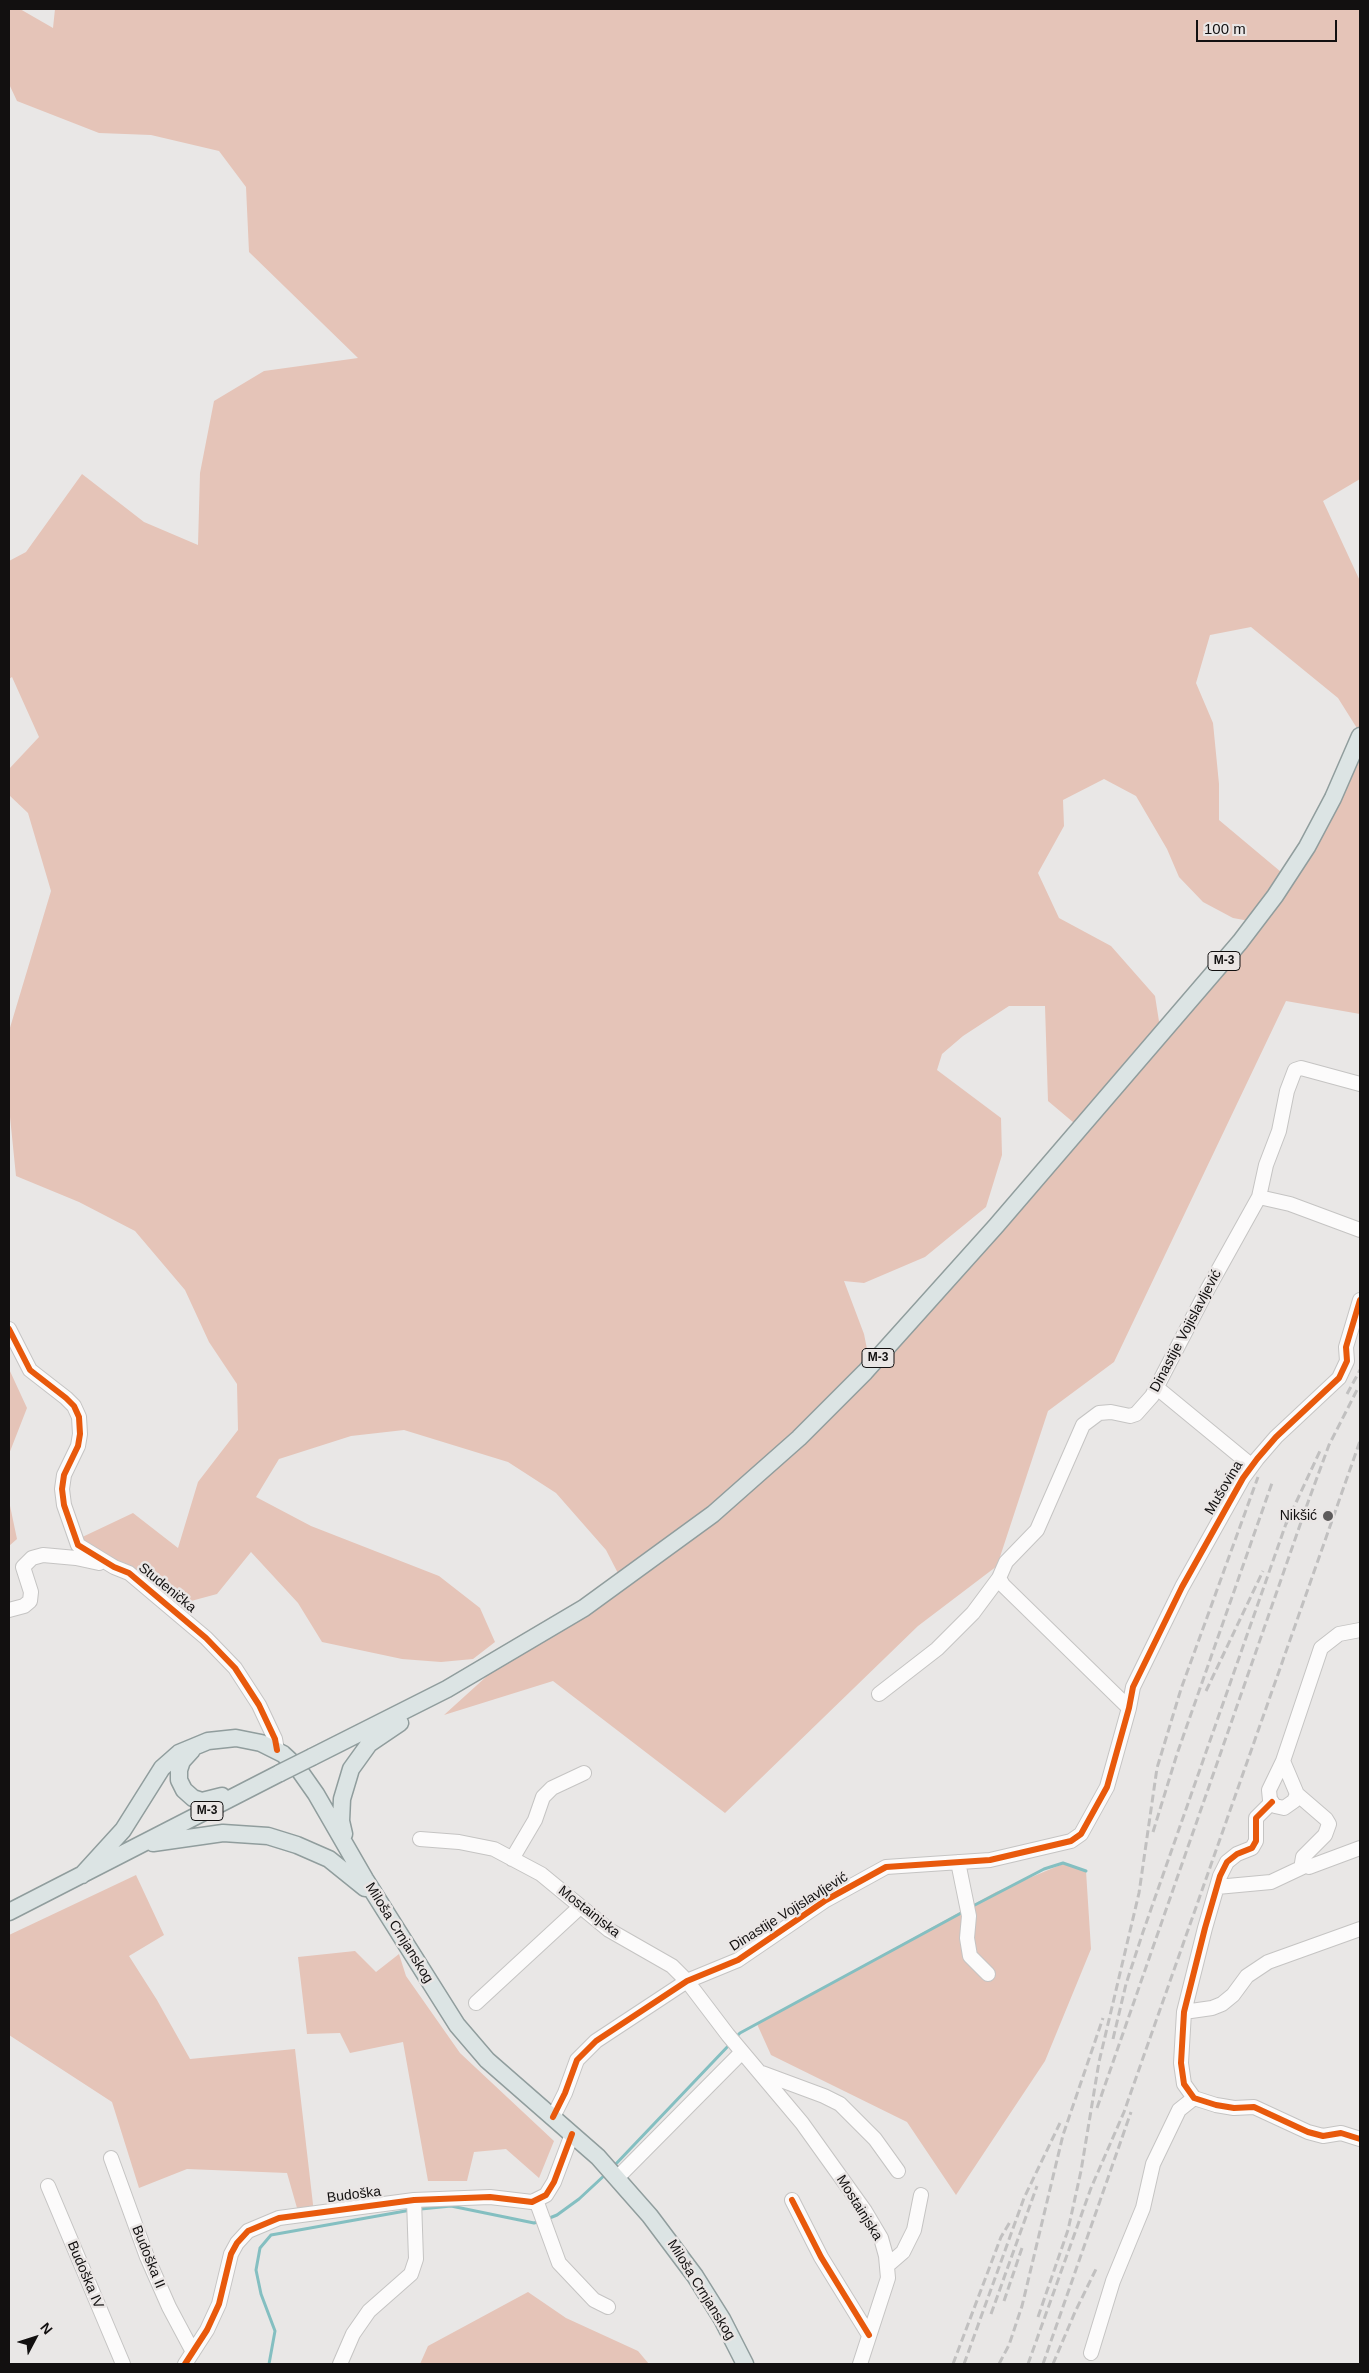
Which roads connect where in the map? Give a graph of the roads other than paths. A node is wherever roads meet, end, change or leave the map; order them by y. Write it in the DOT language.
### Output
graph roads {
  1 [pos="1360,736"];
  2 [pos="1360,1084"];
  3 [pos="1259,1197"];
  4 [pos="1360,1230"];
  5 [pos="1360,1300"];
  6 [pos="9,1329"];
  7 [pos="1156,1387"];
  8 [pos="1252,1466"];
  9 [pos="114,1567"];
  10 [pos="999,1578"];
  11 [pos="9,1610"];
  12 [pos="1360,1630"];
  13 [pos="879,1694"];
  14 [pos="431,1697"];
  15 [pos="1129,1708"];
  16 [pos="196,1745"];
  17 [pos="277,1750"];
  18 [pos="1283,1761"];
  19 [pos="584,1773"];
  20 [pos="277,1775"];
  21 [pos="1297,1794"];
  22 [pos="1272,1802"];
  23 [pos="420,1839"];
  24 [pos="141,1845"];
  25 [pos="347,1847"];
  26 [pos="1360,1848"];
  27 [pos="329,1859"];
  28 [pos="512,1859"];
  29 [pos="958,1862"];
  30 [pos="1305,1866"];
  31 [pos="82,1875"];
  32 [pos="1217,1887"];
  33 [pos="580,1907"];
  34 [pos="9,1912"];
  35 [pos="390,1917"];
  36 [pos="1360,1929"];
  37 [pos="988,1974"];
  38 [pos="687,1981"];
  39 [pos="476,2003"];
  40 [pos="1184,2012"];
  41 [pos="741,2051"];
  42 [pos="759,2072"];
  43 [pos="1194,2098"];
  44 [pos="553,2117"];
  45 [pos="572,2134"];
  46 [pos="1360,2139"];
  47 [pos="111,2158"];
  48 [pos="898,2172"];
  49 [pos="615,2176"];
  50 [pos="48,2186"];
  51 [pos="921,2195"];
  52 [pos="414,2200"];
  53 [pos="792,2200"];
  54 [pos="538,2205"];
  55 [pos="888,2266"];
  56 [pos="608,2307"];
  57 [pos="869,2335"];
  58 [pos="194,2352"];
  59 [pos="1091,2353"];
  60 [pos="123,2364"];
  61 [pos="185,2364"];
  62 [pos="340,2364"];
  63 [pos="745,2364"];
  64 [pos="861,2364"];
  1 -- 14 [label="main road, M-3"];
  2 -- 3 [label="street, Dinastije Vojislavljević"];
  3 -- 4 [label="street"];
  3 -- 7 [label="street, Dinastije Vojislavljević"];
  5 -- 8 [label="street, Mušovina"];
  6 -- 9 [label="street, Studenička"];
  7 -- 8 [label="street"];
  7 -- 10 [label="street, Dinastije Vojislavljević"];
  8 -- 15 [label="street, Mušovina"];
  9 -- 11 [label="street"];
  9 -- 17 [label="street, Studenička"];
  10 -- 13 [label="street"];
  10 -- 15 [label="street"];
  12 -- 18 [label="street"];
  14 -- 20 [label="main road, M-3, bridge"];
  14 -- 25 [label="main road"];
  15 -- 29 [label="street, Dinastije Vojislavljević"];
  16 -- 17 [label="main road, Miloša Crnjanskog"];
  16 -- 20 [label="main road"];
  16 -- 31 [label="main road, Miloša Crnjanskog"];
  17 -- 25 [label="main road, Miloša Crnjanskog"];
  18 -- 21 [label="street"];
  18 -- 22 [label="street"];
  19 -- 28 [label="street"];
  20 -- 24 [label="main road, M-3"];
  21 -- 22 [label="street"];
  21 -- 30 [label="street"];
  22 -- 32 [label="street"];
  23 -- 28 [label="street, Mostainjska"];
  24 -- 27 [label="main road"];
  24 -- 31 [label="main road, M-3"];
  25 -- 27 [label="main road"];
  25 -- 35 [label="main road, Miloša Crnjanskog"];
  26 -- 30 [label="street"];
  27 -- 35 [label="main road"];
  28 -- 33 [label="street, Mostainjska"];
  29 -- 37 [label="street"];
  29 -- 38 [label="street, Dinastije Vojislavljević"];
  30 -- 32 [label="street"];
  31 -- 34 [label="main road, M-3"];
  32 -- 40 [label="street"];
  33 -- 38 [label="street, Mostainjska"];
  33 -- 39 [label="street"];
  35 -- 44 [label="main road, Miloša Crnjanskog"];
  36 -- 40 [label="street"];
  38 -- 41 [label="street, Mostainjska"];
  38 -- 44 [label="street, Dinastije Vojislavljević"];
  40 -- 43 [label="street"];
  41 -- 42 [label="street, Mostainjska"];
  41 -- 49 [label="street"];
  42 -- 48 [label="street"];
  42 -- 55 [label="street, Mostainjska"];
  43 -- 46 [label="street"];
  43 -- 59 [label="street"];
  44 -- 45 [label="main road, Miloša Crnjanskog"];
  45 -- 49 [label="main road, Miloša Crnjanskog"];
  45 -- 54 [label="street"];
  47 -- 58 [label="street, Budoška II"];
  49 -- 63 [label="main road, Miloša Crnjanskog"];
  50 -- 60 [label="street, Budoška IV"];
  51 -- 55 [label="street"];
  52 -- 54 [label="street, Budoška"];
  52 -- 58 [label="street, Budoška"];
  52 -- 62 [label="street"];
  53 -- 57 [label="street"];
  54 -- 56 [label="street"];
  55 -- 57 [label="street, Mostainjska"];
  57 -- 64 [label="street, Mostainjska"];
  58 -- 61 [label="street, Budoška"];
}
